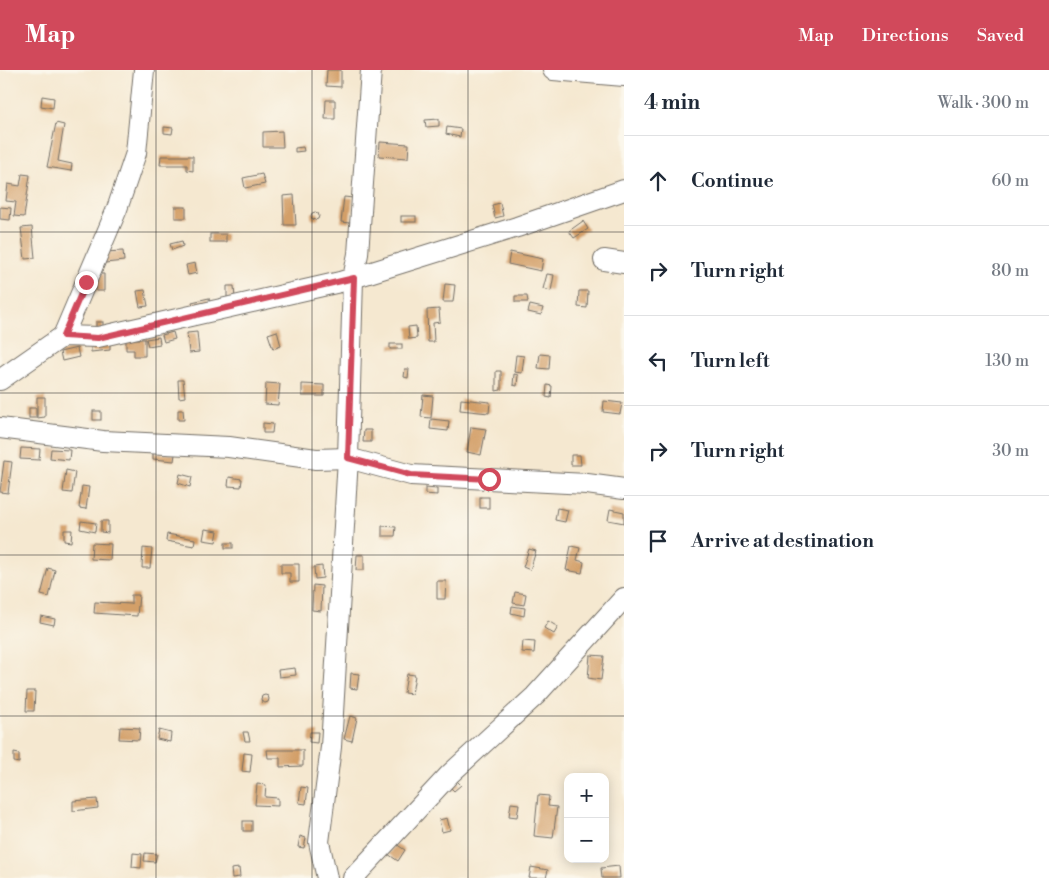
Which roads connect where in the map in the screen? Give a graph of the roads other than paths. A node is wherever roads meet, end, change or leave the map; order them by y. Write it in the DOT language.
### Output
graph roads {
  1 [pos="144,70"];
  2 [pos="371,70"];
  3 [pos="553,70"];
  4 [pos="624,76"];
  5 [pos="624,190"];
  6 [pos="604,260"];
  7 [pos="624,262"];
  8 [pos="354,278"];
  9 [pos="63,336"];
  10 [pos="0,380"];
  11 [pos="0,428"];
  12 [pos="348,458"];
  13 [pos="624,489"];
  14 [pos="624,598"];
  15 [pos="327,878"];
  16 [pos="353,878"];
  1 -- 9 [label="street"];
  2 -- 8 [label="street"];
  3 -- 4 [label="street"];
  5 -- 8 [label="street"];
  6 -- 7 [label="street"];
  8 -- 9 [label="street"];
  8 -- 12 [label="street"];
  9 -- 10 [label="street"];
  11 -- 12 [label="street"];
  12 -- 13 [label="street"];
  12 -- 15 [label="street"];
  14 -- 16 [label="street"];
}
